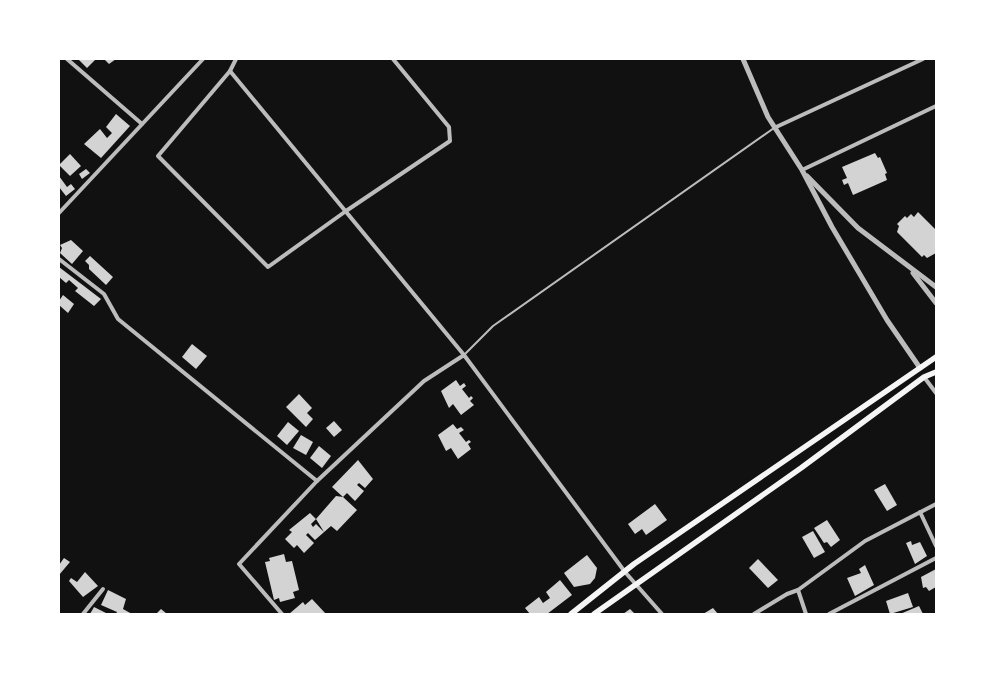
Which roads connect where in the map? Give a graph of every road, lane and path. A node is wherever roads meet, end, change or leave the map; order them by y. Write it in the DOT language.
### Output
graph roads {
  1 [pos="67,59"];
  2 [pos="203,59"];
  3 [pos="236,59"];
  4 [pos="392,59"];
  5 [pos="743,59"];
  6 [pos="923,59"];
  7 [pos="230,71"];
  8 [pos="936,106"];
  9 [pos="142,124"];
  10 [pos="774,128"];
  11 [pos="802,170"];
  12 [pos="346,211"];
  13 [pos="59,213"];
  14 [pos="59,259"];
  15 [pos="908,266"];
  16 [pos="936,287"];
  17 [pos="936,303"];
  18 [pos="464,355"];
  19 [pos="936,357"];
  20 [pos="920,368"];
  21 [pos="936,372"];
  22 [pos="924,377"];
  23 [pos="936,392"];
  24 [pos="317,481"];
  25 [pos="936,504"];
  26 [pos="920,512"];
  27 [pos="936,546"];
  28 [pos="936,558"];
  29 [pos="625,572"];
  30 [pos="635,584"];
  31 [pos="103,590"];
  32 [pos="798,590"];
  33 [pos="83,614"];
  34 [pos="282,614"];
  35 [pos="570,614"];
  36 [pos="594,614"];
  37 [pos="662,614"];
  38 [pos="754,614"];
  39 [pos="806,614"];
  40 [pos="829,614"];
  1 -- 9 [label="street"];
  2 -- 9 [label="street"];
  3 -- 7 [label="street"];
  4 -- 12 [label="street"];
  5 -- 10 [label="street"];
  6 -- 10 [label="street"];
  7 -- 12 [label="street"];
  7 -- 12 [label="street"];
  8 -- 11 [label="street"];
  9 -- 13 [label="street"];
  10 -- 11 [label="street"];
  10 -- 18 [label="lane"];
  11 -- 15 [label="street"];
  11 -- 20 [label="street"];
  12 -- 18 [label="street"];
  14 -- 24 [label="street"];
  15 -- 16 [label="street"];
  15 -- 17 [label="street"];
  18 -- 24 [label="street"];
  18 -- 29 [label="street"];
  19 -- 20 [label="main road"];
  20 -- 29 [label="main road"];
  21 -- 22 [label="main road"];
  22 -- 23 [label="street"];
  22 -- 30 [label="main road"];
  24 -- 34 [label="street"];
  25 -- 26 [label="street"];
  26 -- 27 [label="street"];
  26 -- 32 [label="street"];
  28 -- 40 [label="street"];
  29 -- 30 [label="street"];
  29 -- 35 [label="main road"];
  30 -- 36 [label="main road"];
  30 -- 37 [label="street"];
  31 -- 33 [label="street"];
  32 -- 38 [label="street"];
  32 -- 39 [label="street"];
}
